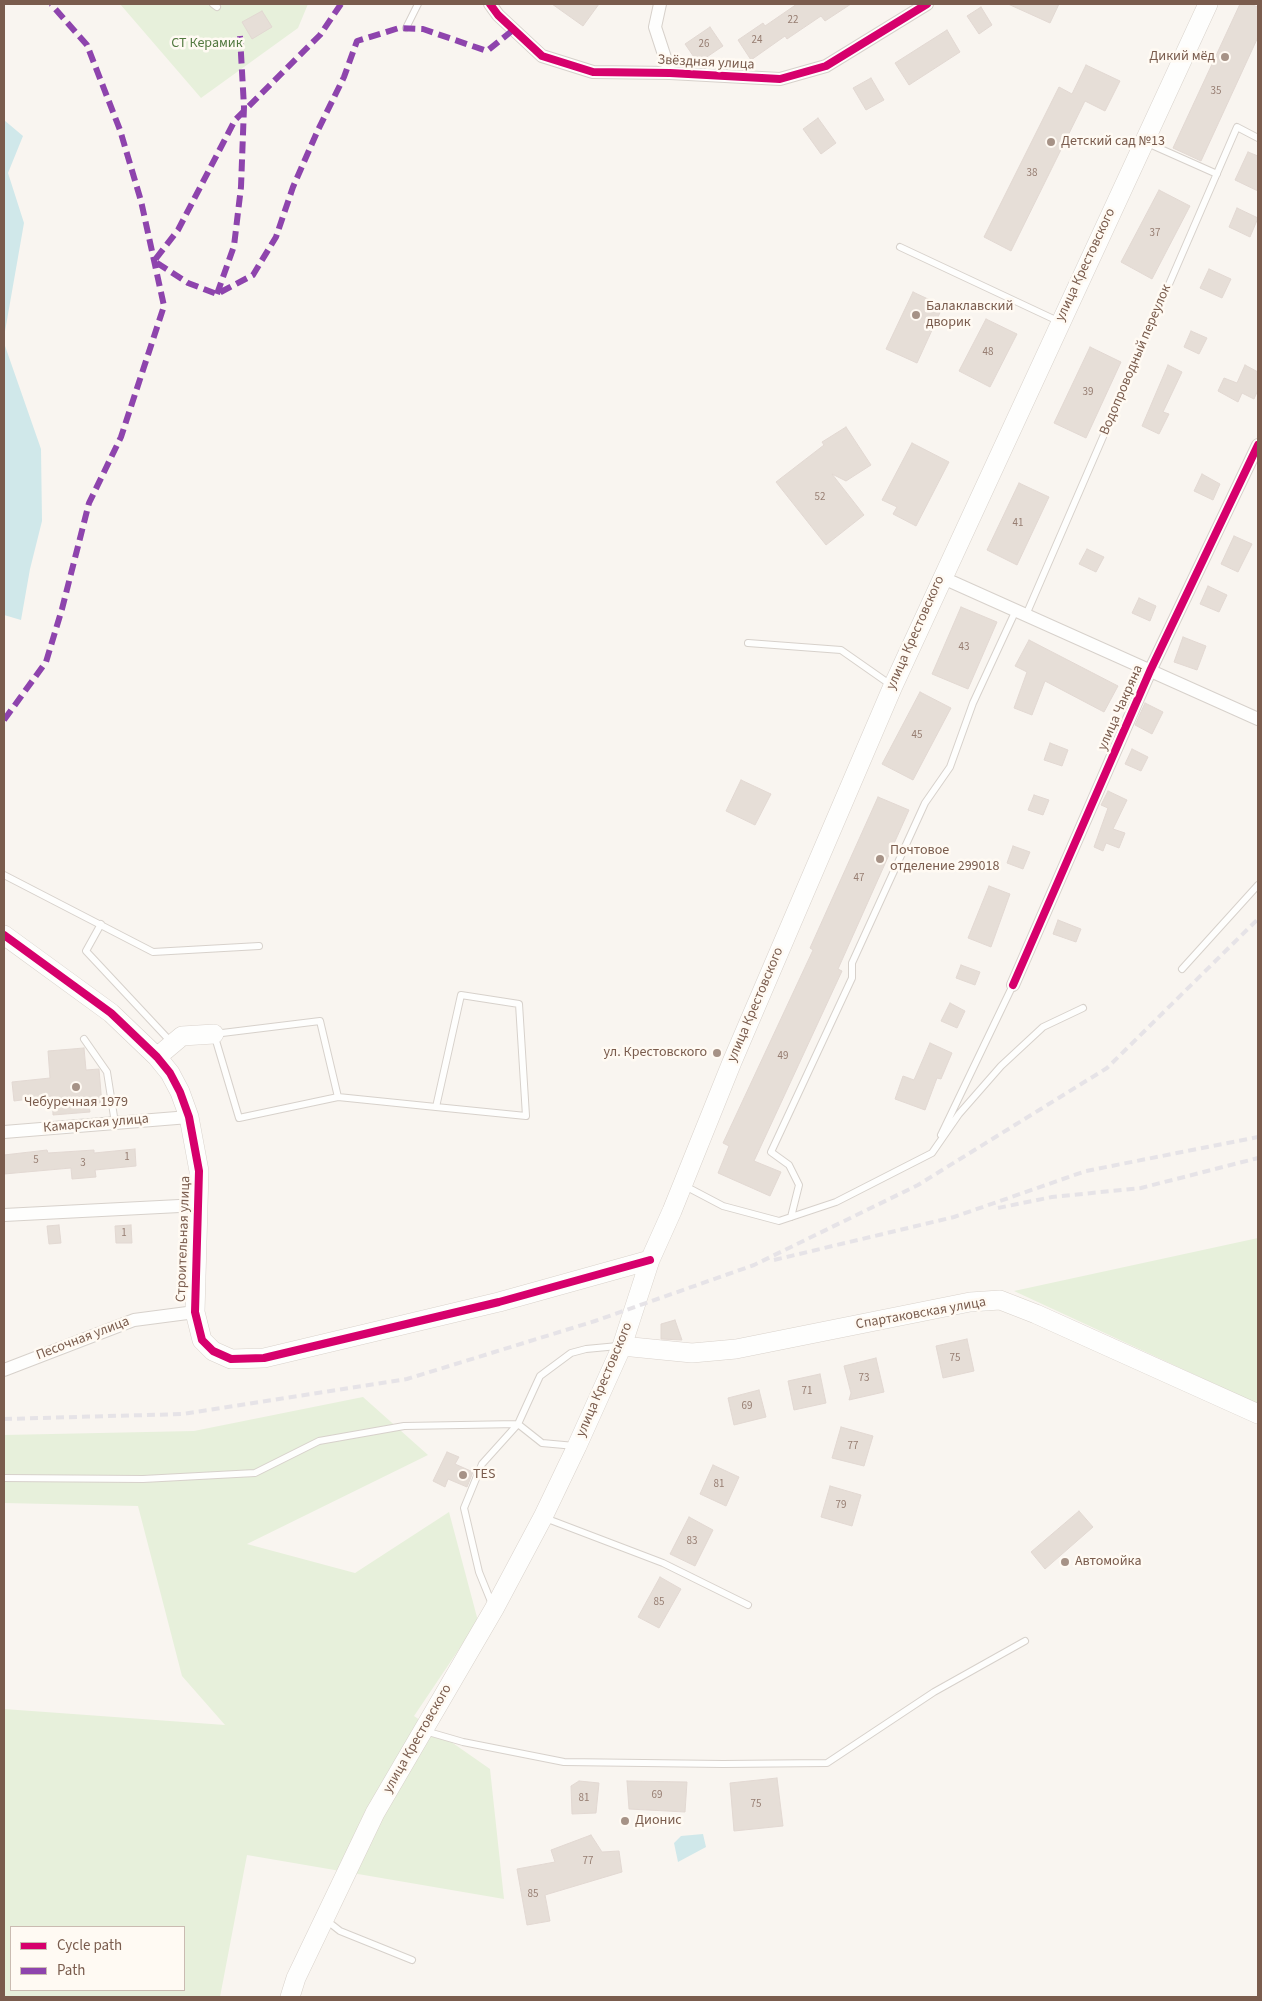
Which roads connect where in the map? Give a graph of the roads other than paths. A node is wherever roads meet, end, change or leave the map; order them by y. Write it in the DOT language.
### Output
graph roads {
  1 [pos="418,4"];
  2 [pos="490,4"];
  3 [pos="660,4"];
  4 [pos="927,4"];
  5 [pos="1208,4"];
  6 [pos="406,28"];
  7 [pos="670,73"];
  8 [pos="1258,138"];
  9 [pos="1144,141"];
  10 [pos="1217,174"];
  11 [pos="900,246"];
  12 [pos="1060,322"];
  13 [pos="1258,445"];
  14 [pos="941,577"];
  15 [pos="1021,613"];
  16 [pos="748,643"];
  17 [pos="1150,671"];
  18 [pos="892,686"];
  19 [pos="1258,719"];
  20 [pos="4,875"];
  21 [pos="1258,885"];
  22 [pos="101,924"];
  23 [pos="4,935"];
  24 [pos="259,946"];
  25 [pos="1182,969"];
  26 [pos="1013,985"];
  27 [pos="1083,1008"];
  28 [pos="214,1034"];
  29 [pos="84,1039"];
  30 [pos="173,1044"];
  31 [pos="157,1057"];
  32 [pos="338,1097"];
  33 [pos="436,1107"];
  34 [pos="189,1117"];
  35 [pos="115,1123"];
  36 [pos="4,1132"];
  37 [pos="932,1153"];
  38 [pos="682,1184"];
  39 [pos="199,1205"];
  40 [pos="4,1215"];
  41 [pos="791,1217"];
  42 [pos="650,1260"];
  43 [pos="194,1312"];
  44 [pos="622,1346"];
  45 [pos="4,1370"];
  46 [pos="1258,1414"];
  47 [pos="518,1424"];
  48 [pos="577,1446"];
  49 [pos="4,1478"];
  50 [pos="543,1517"];
  51 [pos="748,1605"];
  52 [pos="494,1609"];
  53 [pos="1025,1641"];
  54 [pos="423,1730"];
  55 [pos="324,1919"];
  56 [pos="412,1960"];
  57 [pos="290,1997"];
  1 -- 6 [label="lane"];
  2 -- 7 [label="street, Звёздная улица"];
  3 -- 7 [label="street"];
  4 -- 7 [label="street, Звёздная улица"];
  5 -- 9 [label="main road, улица Крестовского"];
  8 -- 10 [label="lane, Водопроводный переулок"];
  9 -- 10 [label="lane"];
  9 -- 12 [label="main road, улица Крестовского"];
  10 -- 15 [label="lane, Водопроводный переулок"];
  11 -- 12 [label="lane"];
  12 -- 14 [label="main road, улица Крестовского"];
  13 -- 17 [label="street, улица Чакряна"];
  14 -- 15 [label="street"];
  14 -- 18 [label="main road, улица Крестовского"];
  15 -- 17 [label="street"];
  15 -- 41 [label="lane, Водопроводный переулок"];
  16 -- 18 [label="lane"];
  17 -- 19 [label="street"];
  17 -- 26 [label="street, улица Чакряна"];
  18 -- 38 [label="main road, улица Крестовского"];
  20 -- 22 [label="lane"];
  21 -- 25 [label="lane"];
  22 -- 24 [label="lane"];
  22 -- 30 [label="lane"];
  23 -- 31 [label="main road, Строительная улица"];
  26 -- 37 [label="lane"];
  27 -- 37 [label="lane"];
  28 -- 30 [label="main road"];
  28 -- 32 [label="lane"];
  28 -- 32 [label="lane"];
  29 -- 35 [label="lane"];
  30 -- 31 [label="main road"];
  31 -- 34 [label="main road, Строительная улица"];
  32 -- 33 [label="lane"];
  33 -- 33 [label="lane"];
  34 -- 35 [label="street, Камарская улица"];
  34 -- 39 [label="main road, Строительная улица"];
  35 -- 36 [label="street, Камарская улица"];
  37 -- 41 [label="lane"];
  38 -- 41 [label="lane"];
  38 -- 42 [label="main road, улица Крестовского"];
  39 -- 40 [label="street"];
  39 -- 43 [label="main road, Строительная улица"];
  42 -- 43 [label="main road, Строительная улица"];
  42 -- 44 [label="main road, улица Крестовского"];
  43 -- 45 [label="street, Песочная улица"];
  44 -- 46 [label="main road, Спартаковская улица"];
  44 -- 47 [label="lane"];
  44 -- 48 [label="main road, улица Крестовского"];
  47 -- 48 [label="lane"];
  47 -- 49 [label="lane"];
  47 -- 52 [label="lane"];
  48 -- 50 [label="main road, улица Крестовского"];
  50 -- 51 [label="lane"];
  50 -- 52 [label="main road, улица Крестовского"];
  52 -- 54 [label="main road, улица Крестовского"];
  53 -- 54 [label="lane"];
  54 -- 55 [label="main road, улица Крестовского"];
  55 -- 56 [label="lane"];
  55 -- 57 [label="main road, улица Крестовского"];
}
